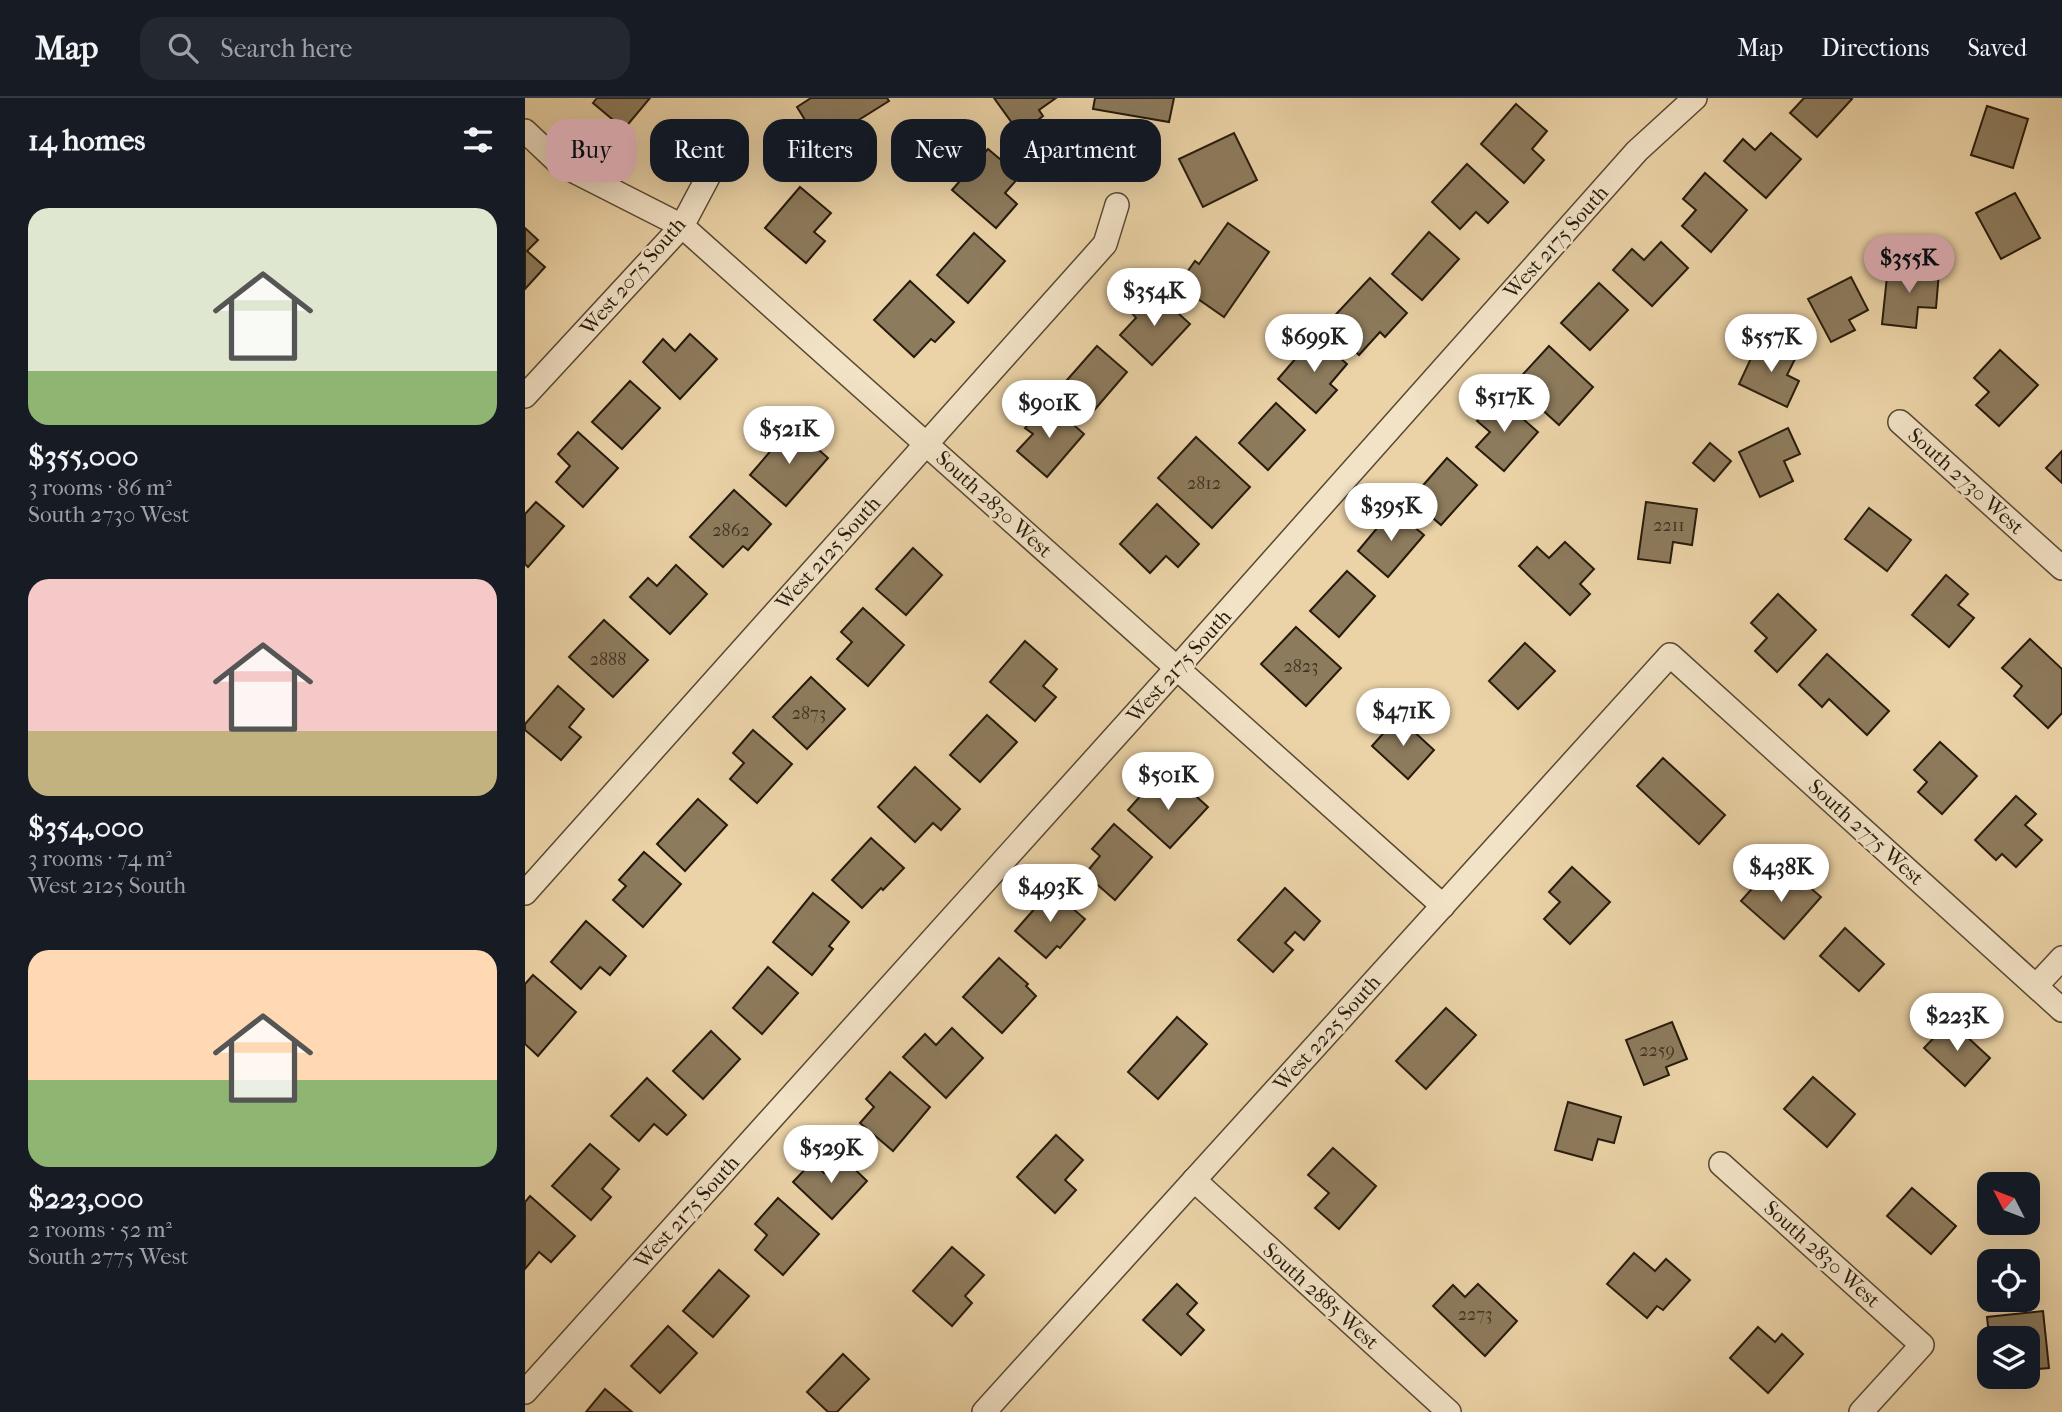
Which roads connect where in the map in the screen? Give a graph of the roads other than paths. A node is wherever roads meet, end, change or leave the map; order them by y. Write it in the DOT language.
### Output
graph roads {
  1 [pos="1695,98"];
  2 [pos="525,131"];
  3 [pos="705,182"];
  4 [pos="1117,205"];
  5 [pos="682,226"];
  6 [pos="525,396"];
  7 [pos="1900,422"];
  8 [pos="926,444"];
  9 [pos="2062,568"];
  10 [pos="1670,655"];
  11 [pos="1177,668"];
  12 [pos="525,892"];
  13 [pos="1443,906"];
  14 [pos="2062,958"];
  15 [pos="2036,986"];
  16 [pos="2062,1010"];
  17 [pos="1721,1164"];
  18 [pos="1193,1180"];
  19 [pos="525,1392"];
  20 [pos="984,1412"];
  21 [pos="1449,1412"];
  22 [pos="1861,1412"];
  1 -- 11 [label="street, West 2175 South"];
  2 -- 5 [label="street, South 2830 West"];
  3 -- 5 [label="street, West 2075 South"];
  4 -- 8 [label="street, West 2125 South"];
  5 -- 6 [label="street, West 2075 South"];
  5 -- 8 [label="street, South 2830 West"];
  7 -- 9 [label="street, South 2730 West"];
  8 -- 11 [label="street, South 2830 West"];
  8 -- 12 [label="street, West 2125 South"];
  10 -- 13 [label="street, West 2225 South"];
  10 -- 15 [label="street, South 2775 West"];
  11 -- 13 [label="street, South 2830 West"];
  11 -- 19 [label="street, West 2175 South"];
  13 -- 18 [label="street, West 2225 South"];
  14 -- 15 [label="street"];
  15 -- 16 [label="street, South 2775 West"];
  17 -- 22 [label="street, South 2830 West"];
  18 -- 20 [label="street, West 2225 South"];
  18 -- 21 [label="street, South 2885 West"];
}
